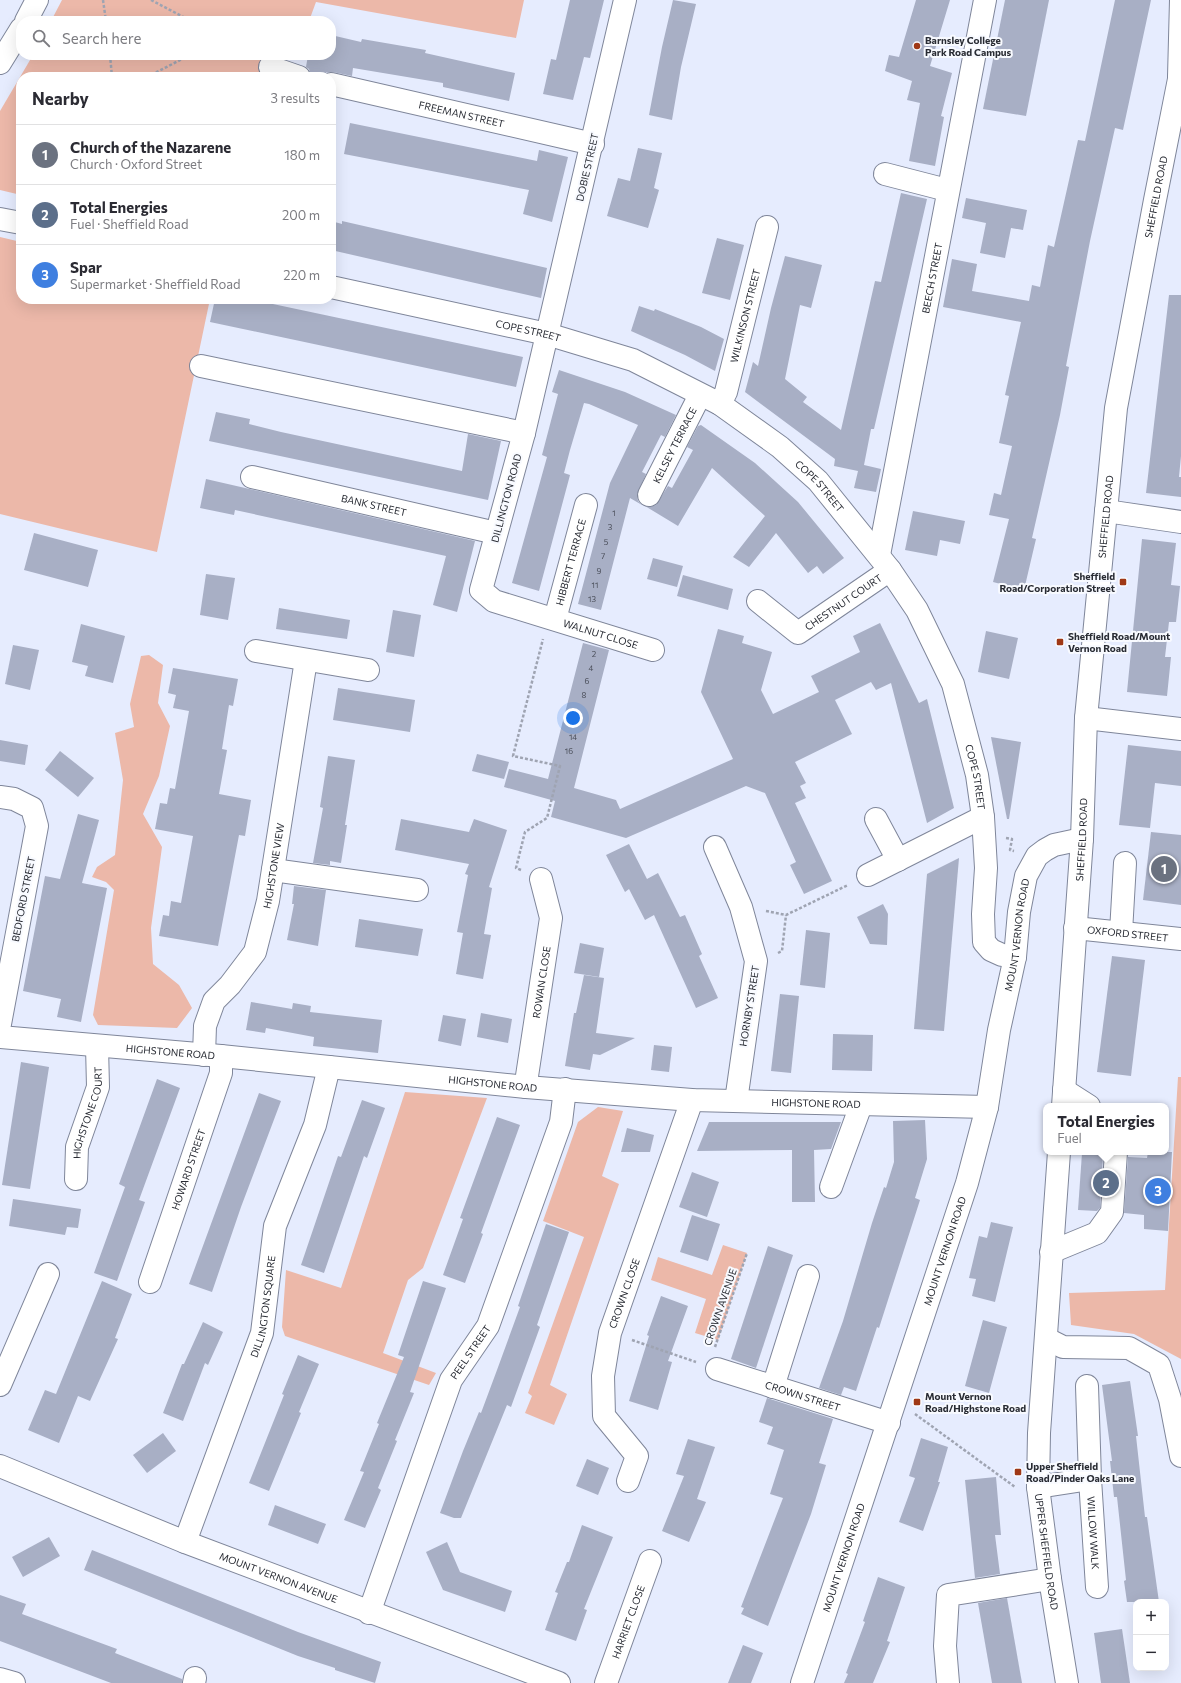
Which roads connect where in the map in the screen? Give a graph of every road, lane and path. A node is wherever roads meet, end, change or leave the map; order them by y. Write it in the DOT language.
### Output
graph roads {
  1 [pos="37,0"];
  2 [pos="103,0"];
  3 [pos="151,0"];
  4 [pos="625,0"];
  5 [pos="985,0"];
  6 [pos="1181,0"];
  7 [pos="29,16"];
  8 [pos="105,16"];
  9 [pos="182,16"];
  10 [pos="16,37"];
  11 [pos="110,60"];
  12 [pos="180,60"];
  13 [pos="0,64"];
  14 [pos="270,67"];
  15 [pos="112,72"];
  16 [pos="157,72"];
  17 [pos="284,72"];
  18 [pos="1180,73"];
  19 [pos="336,85"];
  20 [pos="1176,120"];
  21 [pos="593,144"];
  22 [pos="884,174"];
  23 [pos="947,190"];
  24 [pos="0,219"];
  25 [pos="16,222"];
  26 [pos="767,227"];
  27 [pos="336,288"];
  28 [pos="547,334"];
  29 [pos="201,366"];
  30 [pos="700,395"];
  31 [pos="720,404"];
  32 [pos="524,433"];
  33 [pos="252,477"];
  34 [pos="649,495"];
  35 [pos="586,505"];
  36 [pos="1106,511"];
  37 [pos="1181,522"];
  38 [pos="496,533"];
  39 [pos="884,563"];
  40 [pos="758,601"];
  41 [pos="552,618"];
  42 [pos="653,650"];
  43 [pos="256,651"];
  44 [pos="306,660"];
  45 [pos="368,670"];
  46 [pos="1086,718"];
  47 [pos="1181,730"];
  48 [pos="0,797"];
  49 [pos="983,817"];
  50 [pos="876,819"];
  51 [pos="1012,839"];
  52 [pos="1082,839"];
  53 [pos="715,847"];
  54 [pos="1010,850"];
  55 [pos="898,860"];
  56 [pos="1125,863"];
  57 [pos="273,870"];
  58 [pos="868,875"];
  59 [pos="541,879"];
  60 [pos="417,890"];
  61 [pos="741,907"];
  62 [pos="786,915"];
  63 [pos="1075,928"];
  64 [pos="1121,932"];
  65 [pos="1181,939"];
  66 [pos="1015,957"];
  67 [pos="756,961"];
  68 [pos="0,1024"];
  69 [pos="0,1037"];
  70 [pos="96,1046"];
  71 [pos="213,1055"];
  72 [pos="329,1067"];
  73 [pos="526,1087"];
  74 [pos="565,1089"];
  75 [pos="1063,1098"];
  76 [pos="692,1100"];
  77 [pos="736,1101"];
  78 [pos="1079,1103"];
  79 [pos="861,1105"];
  80 [pos="987,1108"];
  81 [pos="1059,1155"];
  82 [pos="1116,1155"];
  83 [pos="76,1179"];
  84 [pos="832,1187"];
  85 [pos="1051,1252"];
  86 [pos="747,1253"];
  87 [pos="48,1274"];
  88 [pos="808,1276"];
  89 [pos="150,1282"];
  90 [pos="610,1333"];
  91 [pos="1047,1339"];
  92 [pos="713,1368"];
  93 [pos="0,1385"];
  94 [pos="1087,1386"];
  95 [pos="773,1387"];
  96 [pos="896,1400"];
  97 [pos="888,1423"];
  98 [pos="1181,1456"];
  99 [pos="0,1466"];
  100 [pos="998,1475"];
  101 [pos="1090,1479"];
  102 [pos="628,1481"];
  103 [pos="1038,1488"];
  104 [pos="185,1542"];
  105 [pos="650,1561"];
  106 [pos="1050,1579"];
  107 [pos="1097,1587"];
  108 [pos="369,1613"];
  109 [pos="516,1676"];
  110 [pos="0,1679"];
  111 [pos="14,1683"];
  112 [pos="559,1683"];
  113 [pos="606,1683"];
  114 [pos="802,1683"];
  115 [pos="948,1683"];
  116 [pos="1067,1683"];
  1 -- 7 [label="main road"];
  2 -- 8 [label="path"];
  3 -- 9 [label="path"];
  4 -- 21 [label="main road, DOBIE STREET"];
  5 -- 23 [label="main road, BEECH STREET"];
  6 -- 18 [label="main road, SHEFFIELD ROAD"];
  10 -- 13 [label="main road"];
  11 -- 15 [label="path"];
  12 -- 16 [label="path"];
  14 -- 17 [label="main road"];
  18 -- 20 [label="main road, SHEFFIELD ROAD"];
  19 -- 21 [label="main road, FREEMAN STREET"];
  20 -- 36 [label="main road, SHEFFIELD ROAD"];
  21 -- 28 [label="main road, DOBIE STREET"];
  22 -- 23 [label="main road"];
  23 -- 39 [label="main road, BEECH STREET"];
  24 -- 25 [label="main road"];
  26 -- 31 [label="main road, WILKINSON STREET"];
  27 -- 28 [label="main road, COPE STREET"];
  28 -- 30 [label="main road, COPE STREET"];
  28 -- 32 [label="main road, DILLINGTON ROAD"];
  29 -- 32 [label="main road"];
  30 -- 31 [label="main road, COPE STREET"];
  30 -- 34 [label="main road, KELSEY TERRACE"];
  31 -- 39 [label="main road, COPE STREET"];
  32 -- 38 [label="main road, DILLINGTON ROAD"];
  33 -- 38 [label="main road, BANK STREET"];
  35 -- 41 [label="main road, HIBBERT TERRACE"];
  36 -- 37 [label="main road"];
  36 -- 46 [label="main road, SHEFFIELD ROAD"];
  38 -- 41 [label="main road, DILLINGTON ROAD"];
  39 -- 40 [label="main road, CHESTNUT COURT"];
  39 -- 49 [label="main road, COPE STREET"];
  41 -- 42 [label="main road, WALNUT CLOSE"];
  41 -- 59 [label="path"];
  43 -- 44 [label="main road"];
  44 -- 45 [label="main road"];
  44 -- 57 [label="main road, HIGHSTONE VIEW"];
  46 -- 47 [label="main road"];
  46 -- 52 [label="main road, SHEFFIELD ROAD"];
  48 -- 68 [label="main road, BEDFORD STREET"];
  49 -- 55 [label="main road"];
  49 -- 66 [label="main road, COPE STREET"];
  50 -- 55 [label="main road"];
  51 -- 54 [label="path"];
  52 -- 63 [label="main road, SHEFFIELD ROAD"];
  52 -- 66 [label="main road, MOUNT VERNON ROAD"];
  53 -- 61 [label="main road, HORNBY STREET"];
  55 -- 58 [label="main road"];
  56 -- 64 [label="main road"];
  57 -- 60 [label="main road"];
  57 -- 71 [label="main road, HIGHSTONE VIEW"];
  58 -- 62 [label="path"];
  59 -- 73 [label="main road, ROWAN CLOSE"];
  61 -- 62 [label="path"];
  61 -- 67 [label="main road, HORNBY STREET"];
  62 -- 67 [label="path"];
  63 -- 64 [label="main road, OXFORD STREET"];
  63 -- 75 [label="main road, SHEFFIELD ROAD"];
  64 -- 65 [label="main road, OXFORD STREET"];
  66 -- 80 [label="main road, MOUNT VERNON ROAD"];
  67 -- 77 [label="main road, HORNBY STREET"];
  69 -- 70 [label="main road, HIGHSTONE ROAD"];
  70 -- 71 [label="main road, HIGHSTONE ROAD"];
  70 -- 83 [label="main road, HIGHSTONE COURT"];
  71 -- 72 [label="main road, HIGHSTONE ROAD"];
  71 -- 89 [label="main road, HOWARD STREET"];
  72 -- 73 [label="main road, HIGHSTONE ROAD"];
  72 -- 104 [label="main road, DILLINGTON SQUARE"];
  73 -- 74 [label="main road, HIGHSTONE ROAD"];
  74 -- 76 [label="main road, HIGHSTONE ROAD"];
  74 -- 108 [label="main road, PEEL STREET"];
  75 -- 78 [label="main road"];
  76 -- 77 [label="main road, HIGHSTONE ROAD"];
  76 -- 90 [label="main road, CROWN CLOSE"];
  77 -- 79 [label="main road, HIGHSTONE ROAD"];
  79 -- 80 [label="main road, HIGHSTONE ROAD"];
  79 -- 84 [label="main road"];
  80 -- 96 [label="main road, MOUNT VERNON ROAD"];
  81 -- 85 [label="main road"];
  82 -- 85 [label="main road"];
  85 -- 91 [label="main road, UPPER SHEFFIELD ROAD"];
  86 -- 92 [label="path, CROWN AVENUE"];
  87 -- 93 [label="main road"];
  88 -- 95 [label="main road"];
  90 -- 92 [label="path"];
  90 -- 102 [label="main road, CROWN CLOSE"];
  91 -- 98 [label="main road"];
  91 -- 103 [label="main road, UPPER SHEFFIELD ROAD"];
  92 -- 95 [label="main road, CROWN STREET"];
  94 -- 101 [label="main road, WILLOW WALK"];
  95 -- 97 [label="main road, CROWN STREET"];
  96 -- 97 [label="main road, MOUNT VERNON ROAD"];
  96 -- 100 [label="path"];
  97 -- 114 [label="main road, MOUNT VERNON ROAD"];
  99 -- 104 [label="main road, MOUNT VERNON AVENUE"];
  101 -- 103 [label="main road"];
  101 -- 107 [label="main road, WILLOW WALK"];
  103 -- 106 [label="main road, UPPER SHEFFIELD ROAD"];
  104 -- 108 [label="main road, MOUNT VERNON AVENUE"];
  105 -- 113 [label="main road, HARRIET CLOSE"];
  106 -- 115 [label="main road"];
  106 -- 116 [label="main road, UPPER SHEFFIELD ROAD"];
  108 -- 109 [label="main road, MOUNT VERNON AVENUE"];
  109 -- 112 [label="main road, MOUNT VERNON AVENUE"];
  110 -- 111 [label="main road"];
}
